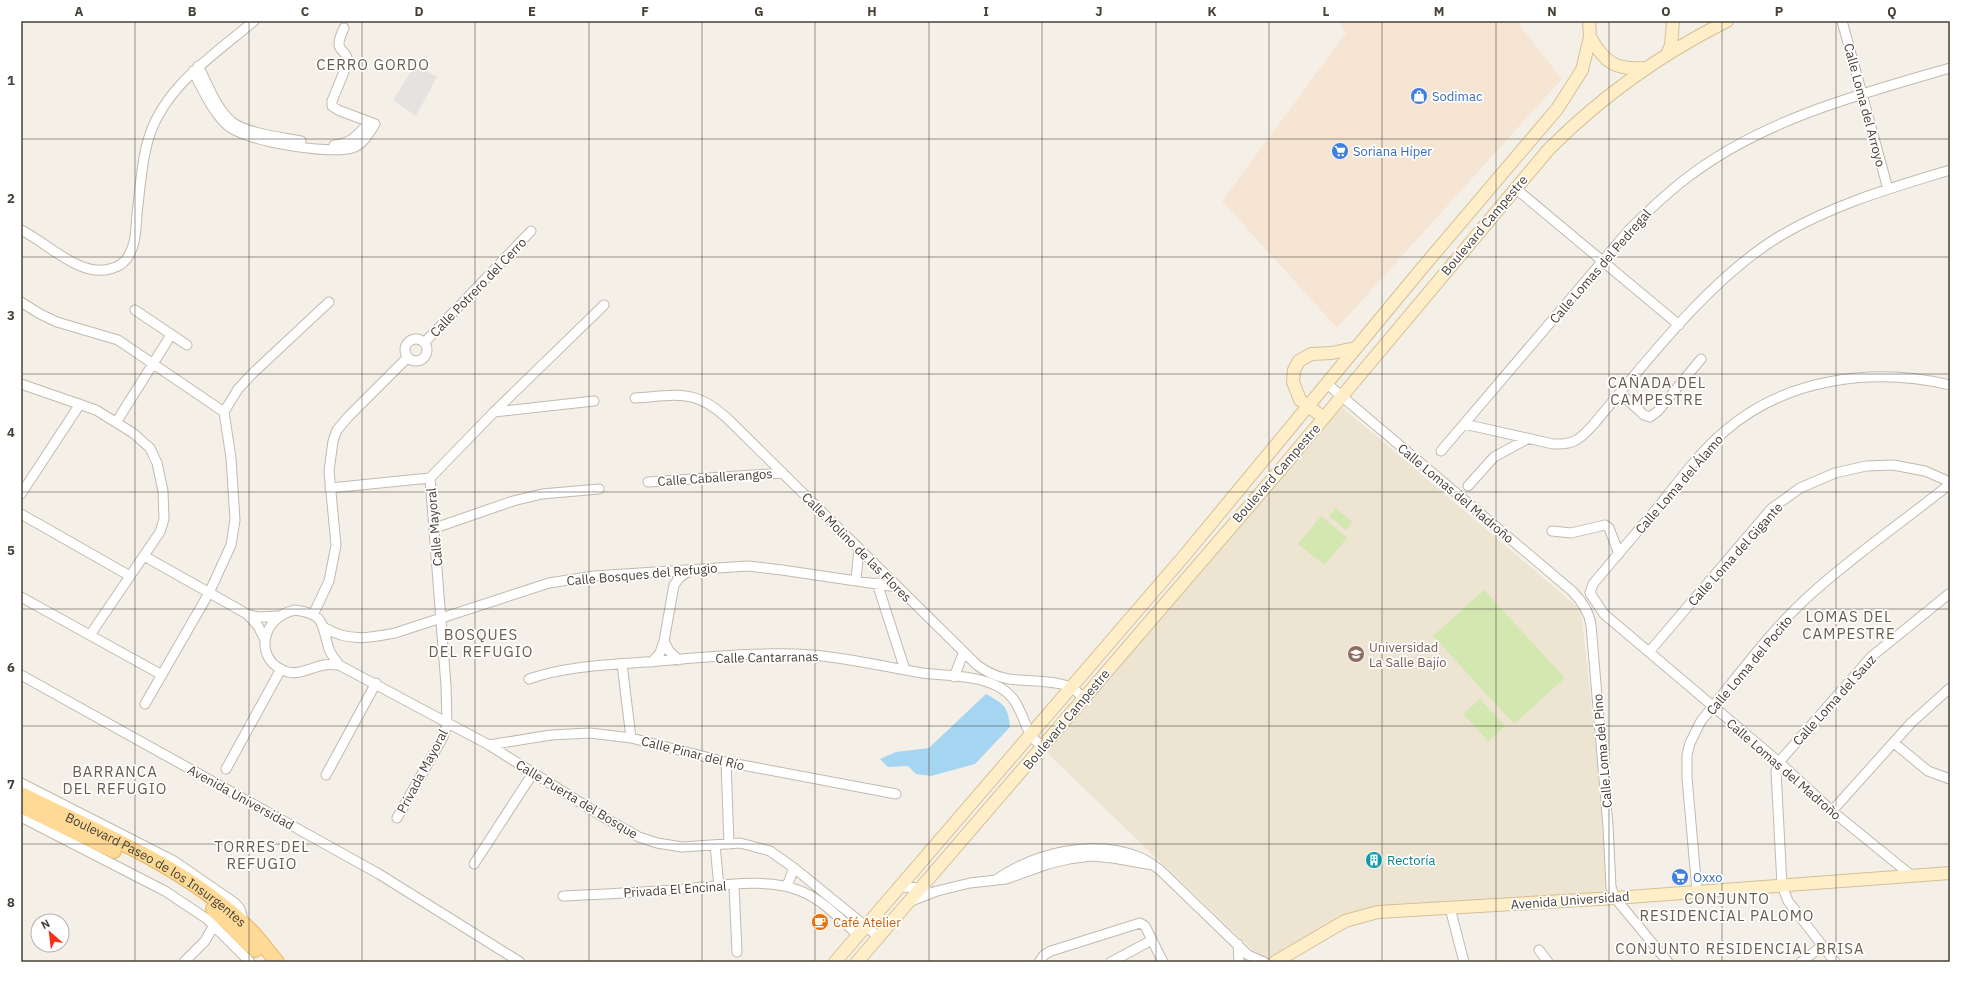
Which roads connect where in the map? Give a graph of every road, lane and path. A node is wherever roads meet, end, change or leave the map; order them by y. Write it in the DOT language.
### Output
graph roads {
  1 [pos="254,21"];
  2 [pos="1672,21"];
  3 [pos="1727,21"];
  4 [pos="1842,21"];
  5 [pos="1590,26"];
  6 [pos="344,28"];
  7 [pos="1667,55"];
  8 [pos="1646,68"];
  9 [pos="1950,68"];
  10 [pos="195,69"];
  11 [pos="1862,94"];
  12 [pos="1950,170"];
  13 [pos="1515,188"];
  14 [pos="1888,189"];
  15 [pos="21,230"];
  16 [pos="531,231"];
  17 [pos="1602,262"];
  18 [pos="21,302"];
  19 [pos="329,302"];
  20 [pos="604,305"];
  21 [pos="135,310"];
  22 [pos="1679,325"];
  23 [pos="171,335"];
  24 [pos="425,342"];
  25 [pos="187,346"];
  26 [pos="1355,348"];
  27 [pos="408,357"];
  28 [pos="1700,360"];
  29 [pos="153,364"];
  30 [pos="1326,383"];
  31 [pos="21,384"];
  32 [pos="1950,385"];
  33 [pos="1620,393"];
  34 [pos="1340,396"];
  35 [pos="635,398"];
  36 [pos="594,401"];
  37 [pos="80,404"];
  38 [pos="1307,407"];
  39 [pos="224,412"];
  40 [pos="494,412"];
  41 [pos="1324,418"];
  42 [pos="117,421"];
  43 [pos="1464,424"];
  44 [pos="1527,439"];
  45 [pos="1441,451"];
  46 [pos="783,473"];
  47 [pos="430,478"];
  48 [pos="648,482"];
  49 [pos="1950,483"];
  50 [pos="1468,486"];
  51 [pos="330,488"];
  52 [pos="599,490"];
  53 [pos="21,494"];
  54 [pos="21,514"];
  55 [pos="435,528"];
  56 [pos="1552,531"];
  57 [pos="859,549"];
  58 [pos="1619,554"];
  59 [pos="144,556"];
  60 [pos="692,569"];
  61 [pos="130,576"];
  62 [pos="856,580"];
  63 [pos="877,583"];
  64 [pos="897,587"];
  65 [pos="209,593"];
  66 [pos="1590,593"];
  67 [pos="1950,593"];
  68 [pos="21,597"];
  69 [pos="1584,606"];
  70 [pos="247,614"];
  71 [pos="313,615"];
  72 [pos="278,616"];
  73 [pos="441,619"];
  74 [pos="324,628"];
  75 [pos="90,635"];
  76 [pos="265,640"];
  77 [pos="664,641"];
  78 [pos="1649,652"];
  79 [pos="964,654"];
  80 [pos="679,660"];
  81 [pos="652,662"];
  82 [pos="622,664"];
  83 [pos="339,665"];
  84 [pos="281,669"];
  85 [pos="905,670"];
  86 [pos="21,675"];
  87 [pos="162,675"];
  88 [pos="954,677"];
  89 [pos="529,679"];
  90 [pos="376,683"];
  91 [pos="1070,687"];
  92 [pos="1950,688"];
  93 [pos="1083,697"];
  94 [pos="145,704"];
  95 [pos="1713,707"];
  96 [pos="447,724"];
  97 [pos="1031,735"];
  98 [pos="631,738"];
  99 [pos="1894,743"];
  100 [pos="489,745"];
  101 [pos="1043,747"];
  102 [pos="726,762"];
  103 [pos="1778,762"];
  104 [pos="226,769"];
  105 [pos="533,773"];
  106 [pos="326,774"];
  107 [pos="1950,779"];
  108 [pos="21,783"];
  109 [pos="21,794"];
  110 [pos="896,794"];
  111 [pos="52,804"];
  112 [pos="21,806"];
  113 [pos="1832,811"];
  114 [pos="21,817"];
  115 [pos="397,818"];
  116 [pos="728,844"];
  117 [pos="715,845"];
  118 [pos="474,864"];
  119 [pos="794,868"];
  120 [pos="1950,873"];
  121 [pos="1912,876"];
  122 [pos="734,885"];
  123 [pos="1782,885"];
  124 [pos="787,886"];
  125 [pos="719,887"];
  126 [pos="899,887"];
  127 [pos="923,888"];
  128 [pos="937,891"];
  129 [pos="1697,891"];
  130 [pos="563,896"];
  131 [pos="1615,898"];
  132 [pos="911,901"];
  133 [pos="1450,908"];
  134 [pos="214,925"];
  135 [pos="862,931"];
  136 [pos="879,937"];
  137 [pos="1152,940"];
  138 [pos="1238,944"];
  139 [pos="1822,946"];
  140 [pos="1539,950"];
  141 [pos="737,952"];
  142 [pos="184,962"];
  143 [pos="250,962"];
  144 [pos="264,962"];
  145 [pos="277,962"];
  146 [pos="520,962"];
  147 [pos="835,962"];
  148 [pos="857,962"];
  149 [pos="1040,962"];
  150 [pos="1111,962"];
  151 [pos="1163,962"];
  152 [pos="1240,962"];
  153 [pos="1264,962"];
  154 [pos="1275,962"];
  155 [pos="1464,962"];
  156 [pos="1548,962"];
  157 [pos="1668,962"];
  158 [pos="1801,962"];
  159 [pos="1835,962"];
  1 -- 10 [label="street"];
  2 -- 7 [label="street"];
  3 -- 7 [label="street, Boulevard Campestre"];
  4 -- 11 [label="street, Calle Loma del Arroyo"];
  5 -- 8 [label="street"];
  5 -- 26 [label="street, Boulevard Campestre"];
  6 -- 10 [label="street"];
  7 -- 8 [label="street, Boulevard Campestre"];
  8 -- 13 [label="street, Boulevard Campestre"];
  9 -- 11 [label="street, Calle Lomas del Pedregal"];
  10 -- 15 [label="street"];
  11 -- 14 [label="street, Calle Loma del Arroyo"];
  11 -- 17 [label="street, Calle Lomas del Pedregal"];
  12 -- 14 [label="street"];
  13 -- 17 [label="street"];
  13 -- 34 [label="street, Boulevard Campestre"];
  14 -- 22 [label="street"];
  16 -- 24 [label="street, Calle Potrero del Cerro"];
  17 -- 22 [label="street"];
  17 -- 43 [label="street, Calle Lomas del Pedregal"];
  18 -- 29 [label="street"];
  19 -- 39 [label="street"];
  20 -- 40 [label="street, Calle Mayoral"];
  21 -- 23 [label="street"];
  22 -- 33 [label="street"];
  23 -- 25 [label="street"];
  23 -- 29 [label="street"];
  24 -- 27 [label="street, Calle Potrero del Cerro"];
  24 -- 27 [label="street, Calle Potrero del Cerro"];
  26 -- 30 [label="street, Boulevard Campestre"];
  26 -- 38 [label="street"];
  27 -- 51 [label="street"];
  28 -- 33 [label="street"];
  29 -- 39 [label="street"];
  29 -- 42 [label="street"];
  30 -- 34 [label="street, Calle Lomas del Madroño"];
  30 -- 38 [label="street, Boulevard Campestre"];
  31 -- 37 [label="street"];
  32 -- 58 [label="street, Calle Loma del Álamo"];
  33 -- 44 [label="street"];
  34 -- 41 [label="street, Boulevard Campestre"];
  34 -- 69 [label="street, Calle Lomas del Madroño"];
  35 -- 46 [label="street, Calle Molino de las Flores"];
  36 -- 40 [label="street"];
  37 -- 42 [label="street"];
  37 -- 53 [label="street"];
  38 -- 41 [label="street"];
  38 -- 91 [label="street, Boulevard Campestre"];
  39 -- 65 [label="street"];
  40 -- 47 [label="street, Calle Mayoral"];
  41 -- 93 [label="street, Boulevard Campestre"];
  42 -- 59 [label="street"];
  43 -- 44 [label="street"];
  43 -- 45 [label="street, Calle Lomas del Pedregal"];
  44 -- 50 [label="street"];
  46 -- 48 [label="street, Calle Caballerangos"];
  46 -- 57 [label="street, Calle Molino de las Flores"];
  47 -- 51 [label="street"];
  47 -- 55 [label="street, Calle Mayoral"];
  49 -- 78 [label="street, Calle Loma del Gigante"];
  49 -- 95 [label="street, Calle Loma del Pocito"];
  51 -- 71 [label="street"];
  52 -- 55 [label="street"];
  54 -- 61 [label="street"];
  55 -- 73 [label="street, Calle Mayoral"];
  56 -- 58 [label="street"];
  57 -- 62 [label="street"];
  57 -- 64 [label="street, Calle Molino de las Flores"];
  58 -- 66 [label="street, Calle Loma del Álamo"];
  59 -- 61 [label="street"];
  59 -- 65 [label="street"];
  60 -- 62 [label="street, Calle Bosques del Refugio"];
  60 -- 73 [label="street, Calle Bosques del Refugio"];
  60 -- 77 [label="street"];
  61 -- 75 [label="street"];
  62 -- 63 [label="street, Calle Bosques del Refugio"];
  63 -- 64 [label="street, Calle Bosques del Refugio"];
  63 -- 85 [label="street"];
  64 -- 79 [label="street, Calle Molino de las Flores"];
  65 -- 70 [label="street"];
  65 -- 87 [label="street"];
  66 -- 78 [label="street, Calle Lomas del Madroño"];
  67 -- 103 [label="street, Calle Loma del Sauz"];
  68 -- 75 [label="street"];
  69 -- 131 [label="street, Calle Loma del Pino"];
  70 -- 72 [label="street"];
  70 -- 76 [label="street"];
  71 -- 72 [label="street"];
  71 -- 74 [label="street"];
  72 -- 76 [label="street"];
  73 -- 74 [label="street, Calle Bosques del Refugio"];
  73 -- 96 [label="street, Calle Mayoral"];
  74 -- 83 [label="street"];
  75 -- 87 [label="street"];
  76 -- 84 [label="street"];
  77 -- 80 [label="street"];
  77 -- 81 [label="street"];
  78 -- 95 [label="street, Calle Lomas del Madroño"];
  79 -- 88 [label="street"];
  79 -- 91 [label="street, Calle Molino de las Flores"];
  80 -- 81 [label="street, Calle Cantarranas"];
  80 -- 85 [label="street, Calle Cantarranas"];
  81 -- 82 [label="street, Calle Cantarranas"];
  82 -- 89 [label="street, Calle Cantarranas"];
  82 -- 98 [label="street"];
  83 -- 84 [label="street"];
  83 -- 90 [label="street, Calle Puerta del Bosque"];
  84 -- 104 [label="street"];
  85 -- 88 [label="street, Calle Cantarranas"];
  86 -- 146 [label="street, Avenida Universidad"];
  87 -- 94 [label="street"];
  88 -- 97 [label="street, Calle Cantarranas"];
  90 -- 96 [label="street, Calle Puerta del Bosque"];
  90 -- 106 [label="street"];
  91 -- 93 [label="street"];
  91 -- 97 [label="street, Boulevard Campestre"];
  92 -- 99 [label="street"];
  93 -- 101 [label="street, Boulevard Campestre"];
  95 -- 103 [label="street, Calle Lomas del Madroño"];
  95 -- 129 [label="street, Calle Loma del Pocito"];
  96 -- 100 [label="street, Calle Puerta del Bosque"];
  96 -- 115 [label="street, Privada Mayoral"];
  97 -- 101 [label="street, Calle Cantarranas"];
  97 -- 126 [label="street, Boulevard Campestre"];
  98 -- 100 [label="street, Calle Pinar del Río"];
  98 -- 102 [label="street, Calle Pinar del Río"];
  99 -- 107 [label="street"];
  99 -- 113 [label="street"];
  100 -- 105 [label="street, Calle Puerta del Bosque"];
  101 -- 127 [label="street, Boulevard Campestre"];
  102 -- 110 [label="street, Calle Pinar del Río"];
  102 -- 116 [label="street"];
  103 -- 113 [label="street, Calle Lomas del Madroño"];
  103 -- 123 [label="street"];
  105 -- 117 [label="street, Calle Puerta del Bosque"];
  105 -- 118 [label="street"];
  108 -- 111 [label="street"];
  109 -- 111 [label="main road, Boulevard Paseo de los Insurgentes"];
  111 -- 145 [label="main road, Boulevard Paseo de los Insurgentes"];
  112 -- 144 [label="main road, Boulevard Paseo de los Insurgentes"];
  113 -- 121 [label="street, Calle Lomas del Madroño"];
  114 -- 134 [label="street"];
  116 -- 117 [label="street, Calle Puerta del Bosque"];
  116 -- 119 [label="street, Calle Puerta del Bosque"];
  117 -- 125 [label="street"];
  119 -- 124 [label="street"];
  119 -- 135 [label="street, Calle Puerta del Bosque"];
  120 -- 121 [label="street, Avenida Universidad"];
  121 -- 123 [label="street, Avenida Universidad"];
  122 -- 124 [label="street, Privada El Encinal"];
  122 -- 125 [label="street, Privada El Encinal"];
  122 -- 141 [label="street"];
  123 -- 129 [label="street, Avenida Universidad"];
  123 -- 139 [label="street"];
  124 -- 135 [label="street, Calle Puerta del Bosque"];
  125 -- 130 [label="street, Privada El Encinal"];
  126 -- 127 [label="street"];
  126 -- 135 [label="street, Boulevard Campestre"];
  127 -- 128 [label="street"];
  127 -- 132 [label="street, Boulevard Campestre"];
  128 -- 132 [label="street"];
  128 -- 138 [label="street"];
  129 -- 131 [label="street, Avenida Universidad"];
  131 -- 133 [label="street, Avenida Universidad"];
  131 -- 157 [label="street"];
  132 -- 136 [label="street, Boulevard Campestre"];
  133 -- 154 [label="street, Avenida Universidad"];
  133 -- 155 [label="street"];
  134 -- 142 [label="street"];
  134 -- 143 [label="street"];
  135 -- 136 [label="street, Calle Puerta del Bosque"];
  135 -- 147 [label="street, Boulevard Campestre"];
  136 -- 148 [label="street, Boulevard Campestre"];
  137 -- 149 [label="street"];
  137 -- 150 [label="street"];
  137 -- 151 [label="street"];
  138 -- 152 [label="street"];
  138 -- 153 [label="street"];
  139 -- 158 [label="street"];
  139 -- 159 [label="street"];
  140 -- 156 [label="street"];
}
